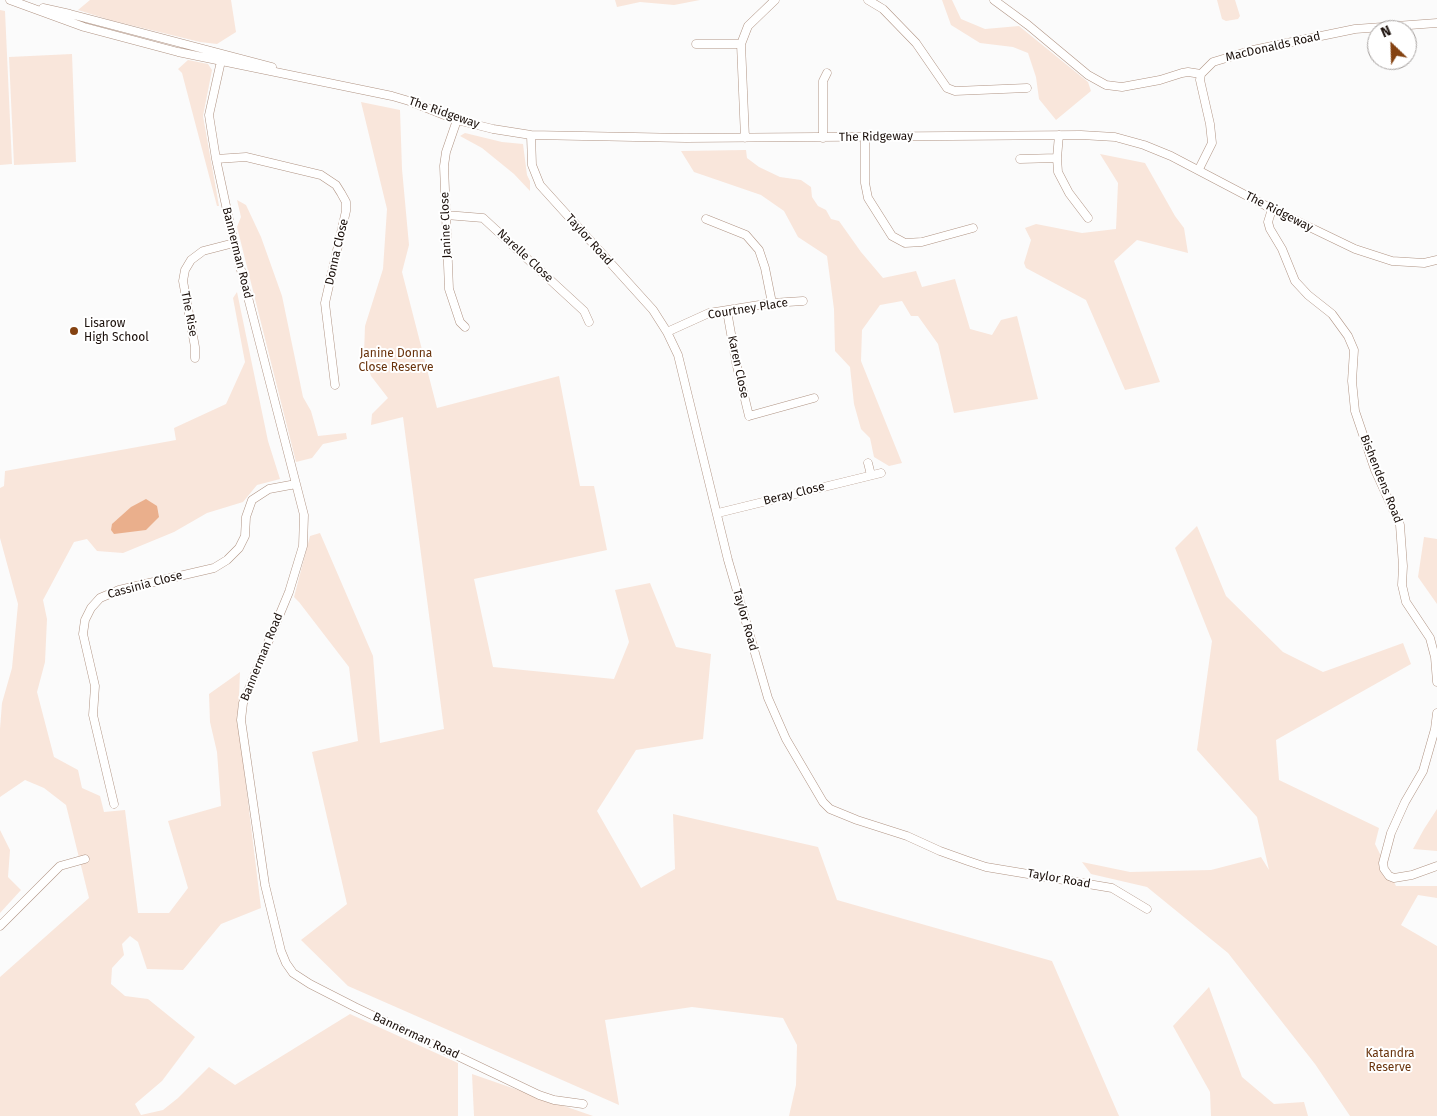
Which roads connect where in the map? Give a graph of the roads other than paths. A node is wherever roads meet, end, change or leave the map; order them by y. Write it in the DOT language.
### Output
graph roads {
  1 [pos="10,0"];
  2 [pos="775,0"];
  3 [pos="868,0"];
  4 [pos="994,0"];
  5 [pos="19,4"];
  6 [pos="95,21"];
  7 [pos="1437,23"];
  8 [pos="84,27"];
  9 [pos="165,40"];
  10 [pos="696,44"];
  11 [pos="741,44"];
  12 [pos="213,51"];
  13 [pos="178,52"];
  14 [pos="221,61"];
  15 [pos="827,73"];
  16 [pos="1201,74"];
  17 [pos="296,75"];
  18 [pos="1027,88"];
  19 [pos="457,120"];
  20 [pos="1059,135"];
  21 [pos="532,136"];
  22 [pos="865,137"];
  23 [pos="745,138"];
  24 [pos="823,138"];
  25 [pos="1057,158"];
  26 [pos="216,159"];
  27 [pos="1020,159"];
  28 [pos="1199,169"];
  29 [pos="1272,209"];
  30 [pos="446,215"];
  31 [pos="1088,218"];
  32 [pos="706,219"];
  33 [pos="973,228"];
  34 [pos="234,243"];
  35 [pos="1437,260"];
  36 [pos="803,301"];
  37 [pos="772,303"];
  38 [pos="727,311"];
  39 [pos="589,322"];
  40 [pos="465,327"];
  41 [pos="667,332"];
  42 [pos="195,358"];
  43 [pos="335,385"];
  44 [pos="814,398"];
  45 [pos="868,463"];
  46 [pos="881,473"];
  47 [pos="871,475"];
  48 [pos="296,484"];
  49 [pos="718,513"];
  50 [pos="1437,682"];
  51 [pos="1437,714"];
  52 [pos="114,804"];
  53 [pos="84,859"];
  54 [pos="1437,866"];
  55 [pos="1147,909"];
  56 [pos="0,926"];
  57 [pos="583,1104"];
  1 -- 5 [label="street, The Ridgeway"];
  2 -- 11 [label="street"];
  3 -- 18 [label="street"];
  4 -- 16 [label="street"];
  5 -- 6 [label="street, The Ridgeway"];
  5 -- 8 [label="street, The Ridgeway"];
  6 -- 8 [label="street"];
  6 -- 9 [label="street, The Ridgeway"];
  7 -- 16 [label="street, MacDonalds Road"];
  8 -- 13 [label="street, The Ridgeway"];
  9 -- 12 [label="street, The Ridgeway"];
  9 -- 13 [label="street"];
  10 -- 11 [label="street"];
  11 -- 23 [label="street"];
  12 -- 14 [label="street"];
  12 -- 17 [label="street, The Ridgeway"];
  13 -- 14 [label="street, The Ridgeway"];
  14 -- 17 [label="street, The Ridgeway"];
  14 -- 26 [label="street, Bannerman Road"];
  15 -- 24 [label="street"];
  16 -- 28 [label="street"];
  17 -- 19 [label="street, The Ridgeway"];
  19 -- 21 [label="street, The Ridgeway"];
  19 -- 30 [label="street, Janine Close"];
  20 -- 22 [label="street, The Ridgeway"];
  20 -- 25 [label="street"];
  20 -- 28 [label="street, The Ridgeway"];
  21 -- 23 [label="street, The Ridgeway"];
  21 -- 41 [label="street, Taylor Road"];
  22 -- 24 [label="street, The Ridgeway"];
  22 -- 33 [label="street"];
  23 -- 24 [label="street, The Ridgeway"];
  25 -- 27 [label="street"];
  25 -- 31 [label="street"];
  26 -- 34 [label="street, Bannerman Road"];
  26 -- 43 [label="street, Donna Close"];
  28 -- 29 [label="street, The Ridgeway"];
  29 -- 35 [label="street, The Ridgeway"];
  29 -- 50 [label="street, Bishendens Road"];
  30 -- 39 [label="street, Narelle Close"];
  30 -- 40 [label="street, Janine Close"];
  32 -- 37 [label="street"];
  34 -- 42 [label="street, The Rise"];
  34 -- 48 [label="street, Bannerman Road"];
  36 -- 37 [label="street, Courtney Place"];
  37 -- 38 [label="street, Courtney Place"];
  38 -- 41 [label="street, Courtney Place"];
  38 -- 44 [label="street, Karen Close"];
  41 -- 49 [label="street, Taylor Road"];
  45 -- 47 [label="street"];
  46 -- 47 [label="street, Beray Close"];
  47 -- 49 [label="street, Beray Close"];
  48 -- 52 [label="street, Cassinia Close"];
  48 -- 57 [label="street, Bannerman Road"];
  49 -- 55 [label="street, Taylor Road"];
  51 -- 54 [label="street"];
  53 -- 56 [label="street"];
}
